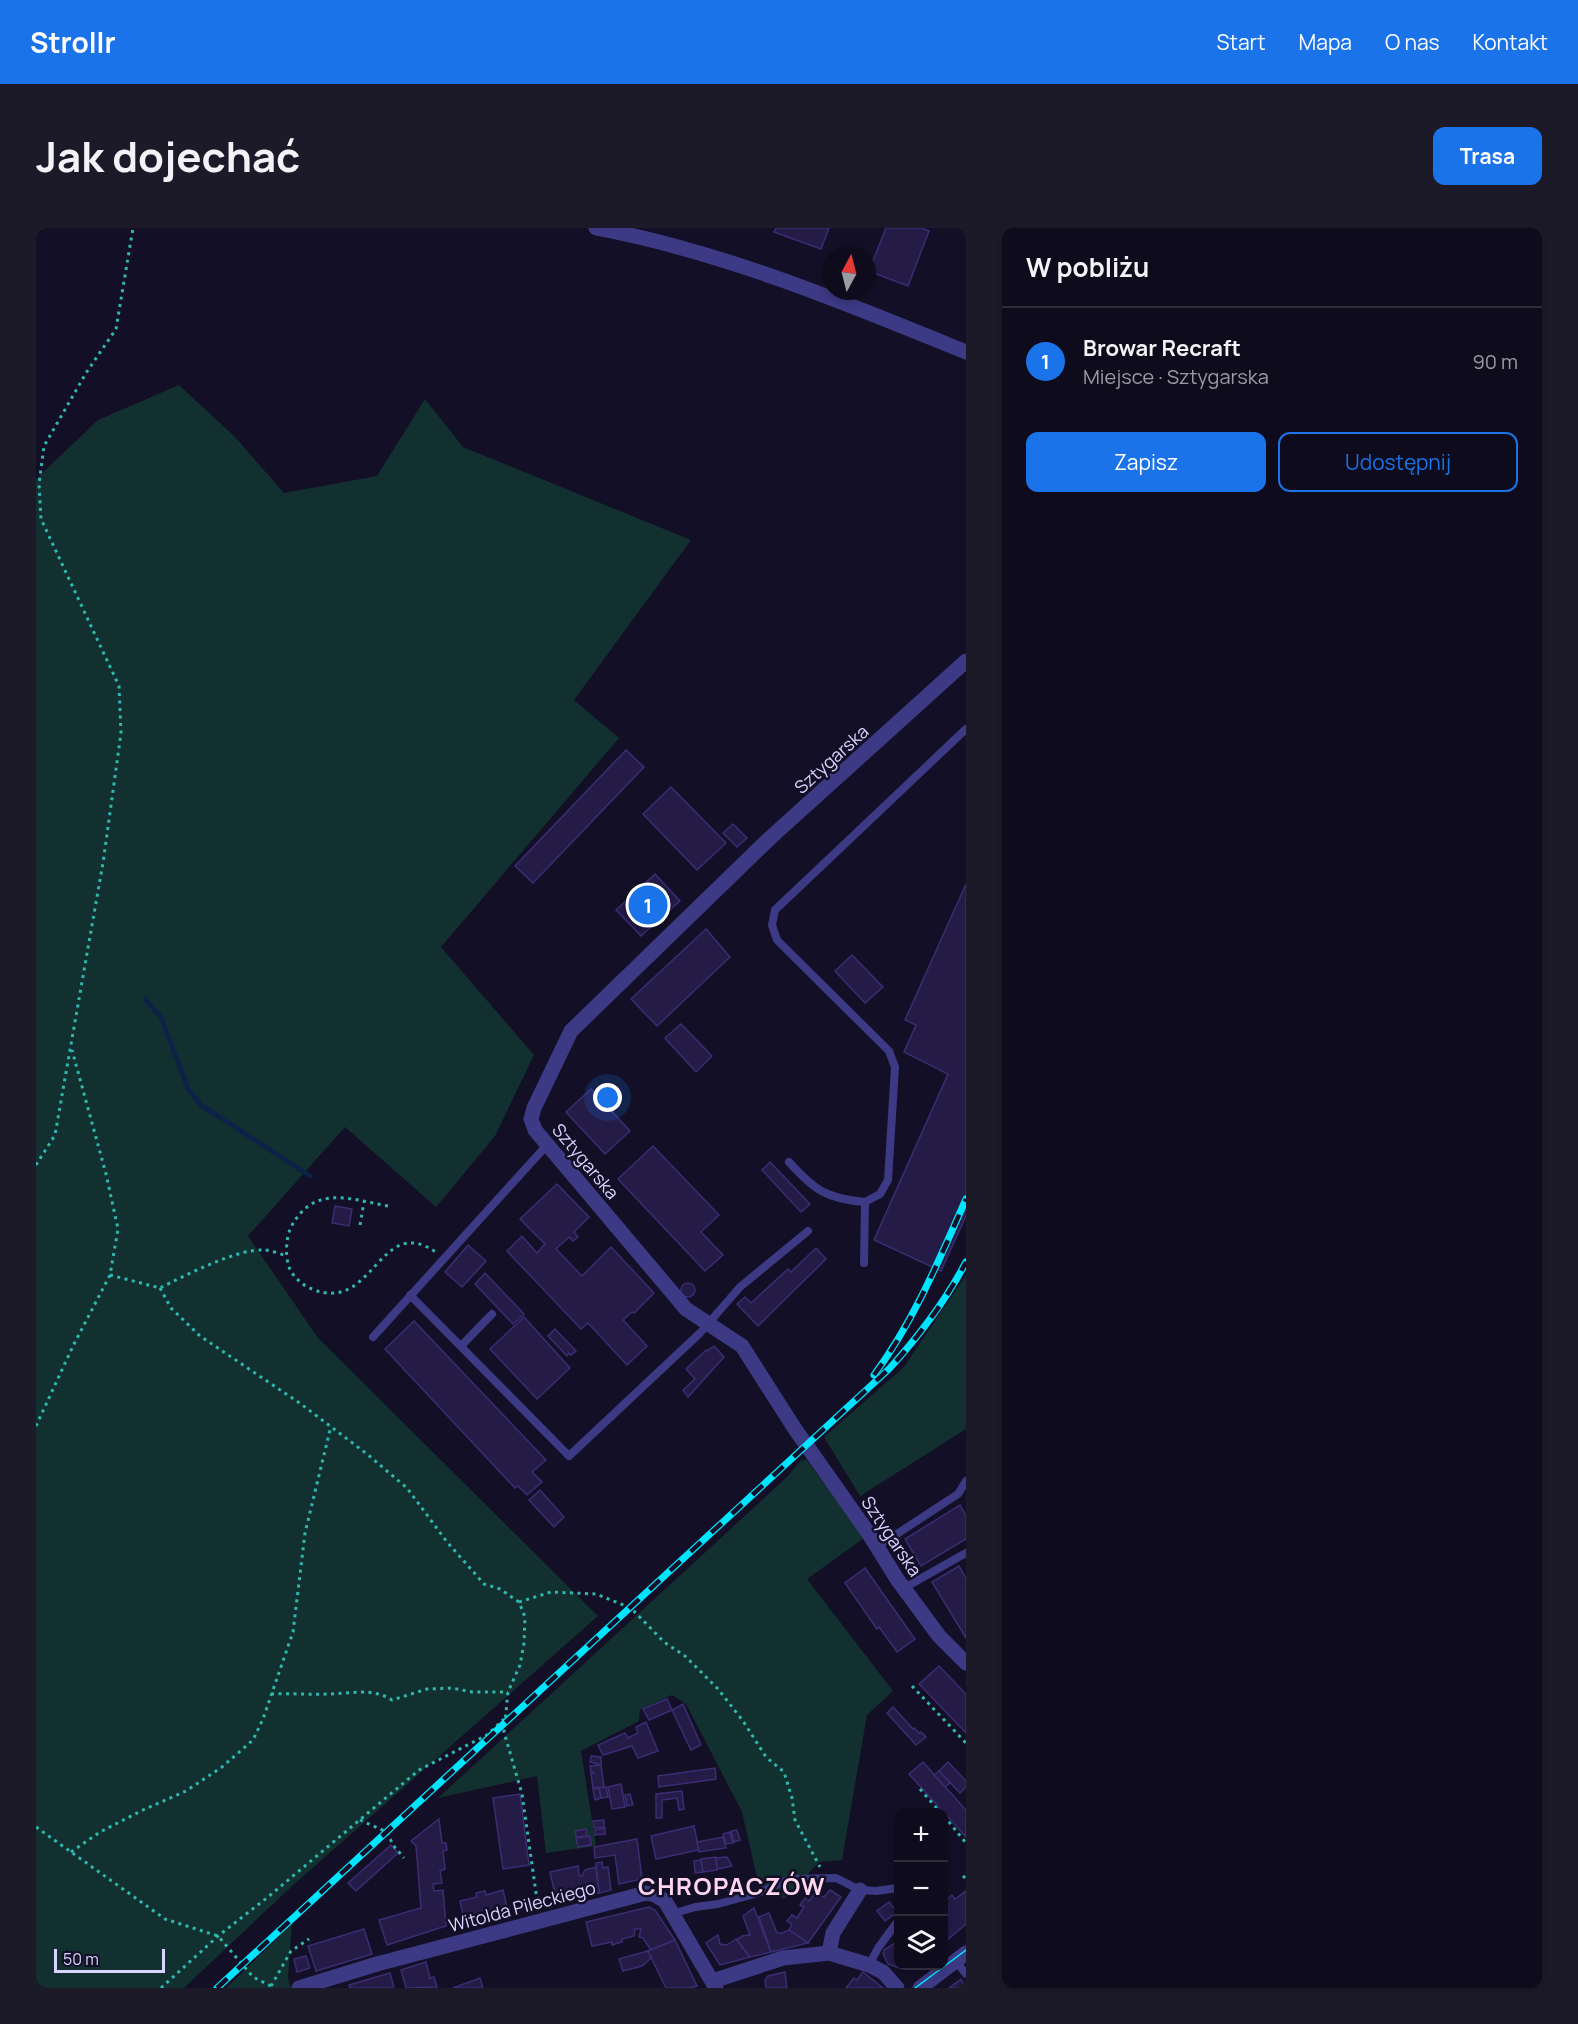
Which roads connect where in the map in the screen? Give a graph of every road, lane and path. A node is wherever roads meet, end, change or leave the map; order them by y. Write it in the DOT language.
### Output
graph roads {
  1 [pos="133,228"];
  2 [pos="596,228"];
  3 [pos="637,232"];
  4 [pos="966,352"];
  5 [pos="966,661"];
  6 [pos="966,729"];
  7 [pos="71,1047"];
  8 [pos="547,1145"];
  9 [pos="789,1162"];
  10 [pos="36,1165"];
  11 [pos="364,1202"];
  12 [pos="865,1202"];
  13 [pos="388,1206"];
  14 [pos="360,1225"];
  15 [pos="808,1231"];
  16 [pos="287,1256"];
  17 [pos="444,1257"];
  18 [pos="864,1263"];
  19 [pos="110,1275"];
  20 [pos="160,1288"];
  21 [pos="410,1295"];
  22 [pos="492,1314"];
  23 [pos="708,1323"];
  24 [pos="373,1337"];
  25 [pos="461,1346"];
  26 [pos="36,1426"];
  27 [pos="331,1426"];
  28 [pos="966,1481"];
  29 [pos="958,1494"];
  30 [pos="966,1500"];
  31 [pos="877,1547"];
  32 [pos="965,1556"];
  33 [pos="903,1588"];
  34 [pos="519,1602"];
  35 [pos="963,1655"];
  36 [pos="912,1686"];
  37 [pos="508,1692"];
  38 [pos="270,1694"];
  39 [pos="504,1719"];
  40 [pos="966,1743"];
  41 [pos="920,1789"];
  42 [pos="937,1808"];
  43 [pos="360,1820"];
  44 [pos="948,1821"];
  45 [pos="36,1827"];
  46 [pos="966,1843"];
  47 [pos="70,1852"];
  48 [pos="404,1858"];
  49 [pos="824,1879"];
  50 [pos="894,1889"];
  51 [pos="861,1890"];
  52 [pos="539,1911"];
  53 [pos="672,1914"];
  54 [pos="894,1926"];
  55 [pos="218,1936"];
  56 [pos="309,1939"];
  57 [pos="829,1953"];
  58 [pos="961,1956"];
  59 [pos="869,1965"];
  60 [pos="966,1974"];
  61 [pos="714,1984"];
  62 [pos="271,1987"];
  63 [pos="161,1988"];
  64 [pos="299,1988"];
  65 [pos="897,1988"];
  66 [pos="920,1988"];
  1 -- 7 [label="path"];
  2 -- 3 [label="street"];
  3 -- 4 [label="street"];
  5 -- 8 [label="street, Sztygarska"];
  6 -- 12 [label="lane"];
  7 -- 10 [label="path"];
  7 -- 19 [label="path"];
  8 -- 17 [label="lane"];
  8 -- 23 [label="street, Sztygarska"];
  9 -- 12 [label="lane"];
  11 -- 13 [label="path"];
  11 -- 14 [label="path"];
  11 -- 16 [label="path"];
  12 -- 18 [label="lane"];
  15 -- 23 [label="lane"];
  16 -- 17 [label="path"];
  16 -- 20 [label="path"];
  17 -- 21 [label="lane"];
  19 -- 20 [label="path"];
  19 -- 26 [label="path"];
  20 -- 27 [label="path"];
  21 -- 24 [label="lane"];
  21 -- 25 [label="lane"];
  22 -- 25 [label="lane"];
  23 -- 25 [label="lane"];
  23 -- 31 [label="street, Sztygarska"];
  27 -- 34 [label="path"];
  27 -- 38 [label="path"];
  28 -- 29 [label="lane"];
  29 -- 30 [label="lane"];
  29 -- 31 [label="lane"];
  31 -- 33 [label="street, Sztygarska"];
  32 -- 33 [label="lane"];
  33 -- 35 [label="street, Sztygarska"];
  34 -- 37 [label="path"];
  34 -- 49 [label="path"];
  36 -- 40 [label="path"];
  37 -- 38 [label="path"];
  37 -- 39 [label="path"];
  38 -- 47 [label="path"];
  39 -- 43 [label="path"];
  39 -- 52 [label="path"];
  41 -- 42 [label="path"];
  43 -- 48 [label="path"];
  43 -- 55 [label="path"];
  44 -- 46 [label="path"];
  45 -- 47 [label="path"];
  47 -- 55 [label="path"];
  49 -- 51 [label="lane"];
  49 -- 53 [label="lane"];
  50 -- 51 [label="lane"];
  51 -- 57 [label="street"];
  53 -- 61 [label="street, Witolda Pileckiego"];
  53 -- 64 [label="street, Witolda Pileckiego"];
  54 -- 59 [label="lane"];
  55 -- 62 [label="path"];
  55 -- 63 [label="path"];
  56 -- 62 [label="path"];
  57 -- 59 [label="street"];
  57 -- 61 [label="street"];
  58 -- 60 [label="lane"];
  58 -- 66 [label="street"];
  59 -- 65 [label="street"];
}
